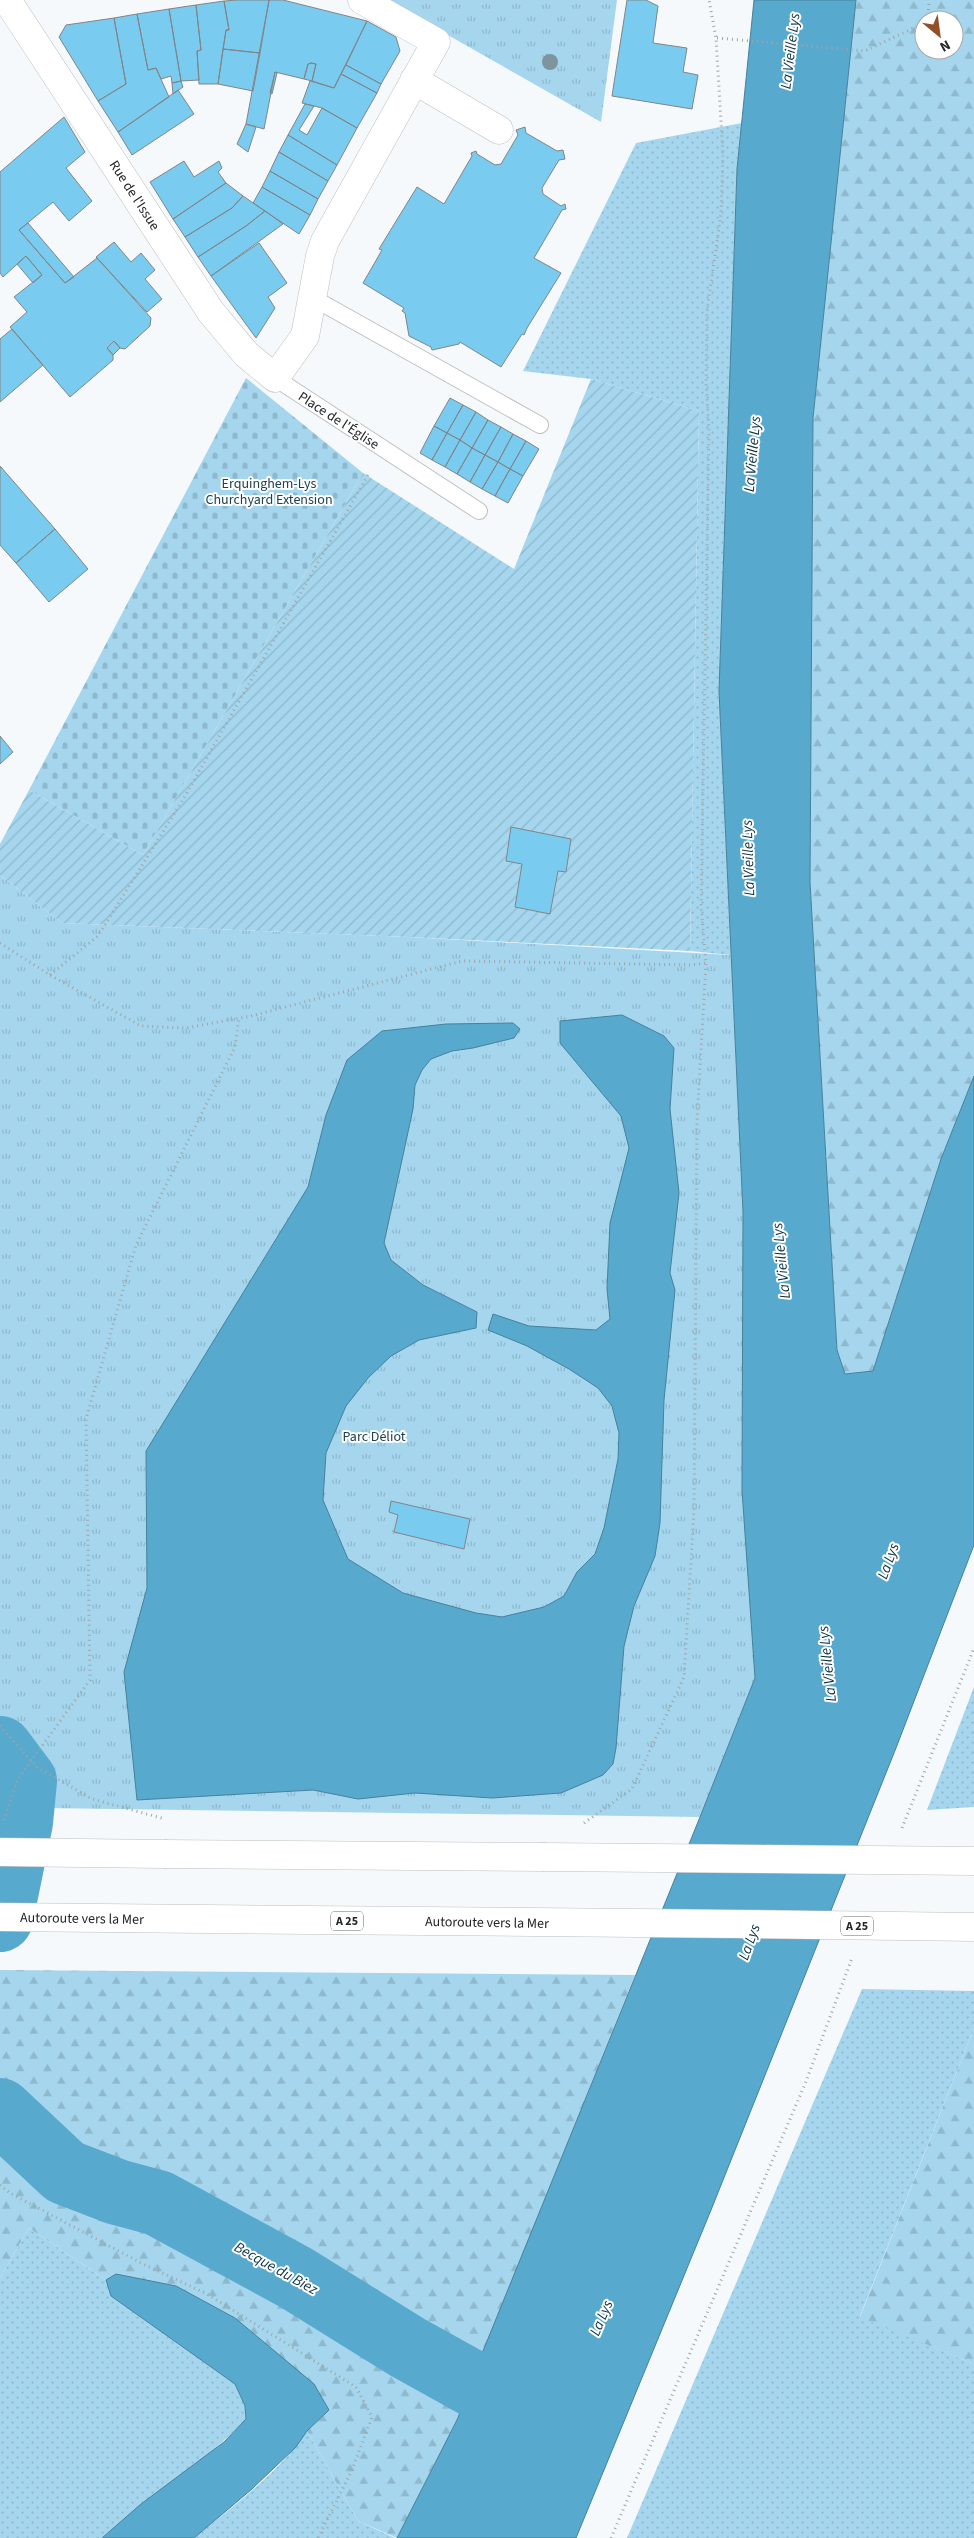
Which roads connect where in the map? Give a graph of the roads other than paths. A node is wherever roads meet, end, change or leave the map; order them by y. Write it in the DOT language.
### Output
graph roads {
  1 [pos="7,0"];
  2 [pos="362,0"];
  3 [pos="414,80"];
  4 [pos="499,130"];
  5 [pos="314,298"];
  6 [pos="275,378"];
  7 [pos="540,425"];
  8 [pos="479,511"];
  9 [pos="0,1852"];
  10 [pos="974,1861"];
  11 [pos="0,1918"];
  12 [pos="974,1927"];
  1 -- 6 [label="main road, Rue de l'Issue"];
  2 -- 3 [label="main road"];
  3 -- 4 [label="main road"];
  3 -- 5 [label="main road"];
  5 -- 6 [label="main road"];
  5 -- 7 [label="lane"];
  6 -- 8 [label="lane, Place de l'Église"];
  9 -- 10 [label="main road, bridge"];
  11 -- 12 [label="main road, Autoroute vers la Mer / A 25, bridge"];
}
